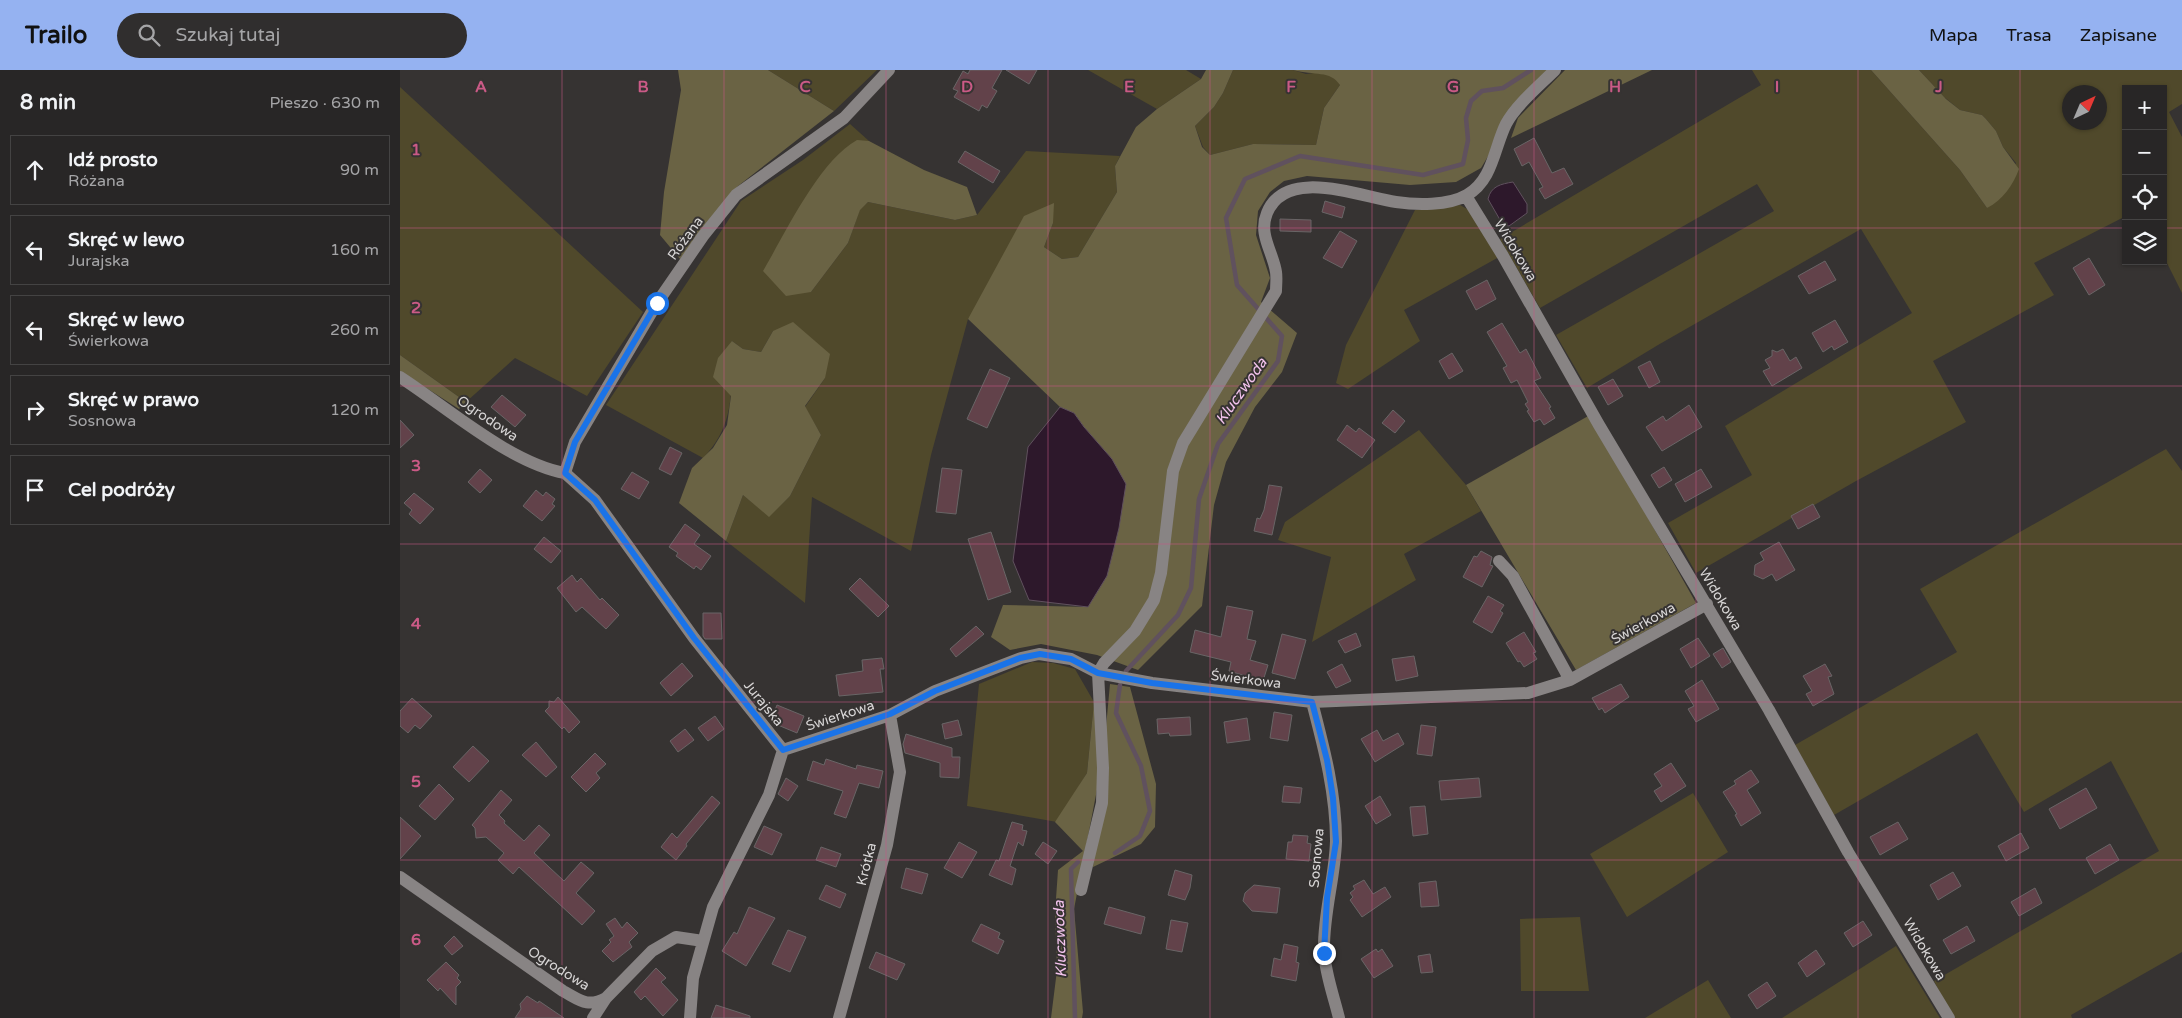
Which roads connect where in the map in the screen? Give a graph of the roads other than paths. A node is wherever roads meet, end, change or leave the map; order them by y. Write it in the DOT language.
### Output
graph roads {
  1 [pos="889,70"];
  2 [pos="1555,70"];
  3 [pos="1466,196"];
  4 [pos="400,378"];
  5 [pos="565,473"];
  6 [pos="1498,561"];
  7 [pos="1707,604"];
  8 [pos="1098,673"];
  9 [pos="1570,680"];
  10 [pos="1312,702"];
  11 [pos="890,714"];
  12 [pos="783,750"];
  13 [pos="400,877"];
  14 [pos="1081,890"];
  15 [pos="702,940"];
  16 [pos="606,998"];
  17 [pos="593,1018"];
  18 [pos="690,1018"];
  19 [pos="839,1018"];
  20 [pos="1339,1018"];
  21 [pos="1949,1018"];
  1 -- 5 [label="street, Różana"];
  2 -- 3 [label="street"];
  3 -- 7 [label="street, Widokowa"];
  3 -- 8 [label="street"];
  4 -- 5 [label="street, Ogrodowa"];
  5 -- 12 [label="street, Jurajska"];
  6 -- 9 [label="street"];
  7 -- 9 [label="street, Świerkowa"];
  7 -- 21 [label="street, Widokowa"];
  8 -- 10 [label="street, Świerkowa"];
  8 -- 11 [label="street, Świerkowa"];
  8 -- 14 [label="street"];
  9 -- 10 [label="street, Świerkowa"];
  10 -- 20 [label="street, Sosnowa"];
  11 -- 12 [label="street, Świerkowa"];
  11 -- 19 [label="street, Krótka"];
  12 -- 15 [label="street"];
  13 -- 16 [label="street, Ogrodowa"];
  15 -- 16 [label="street"];
  15 -- 18 [label="street"];
  16 -- 17 [label="street"];
}
